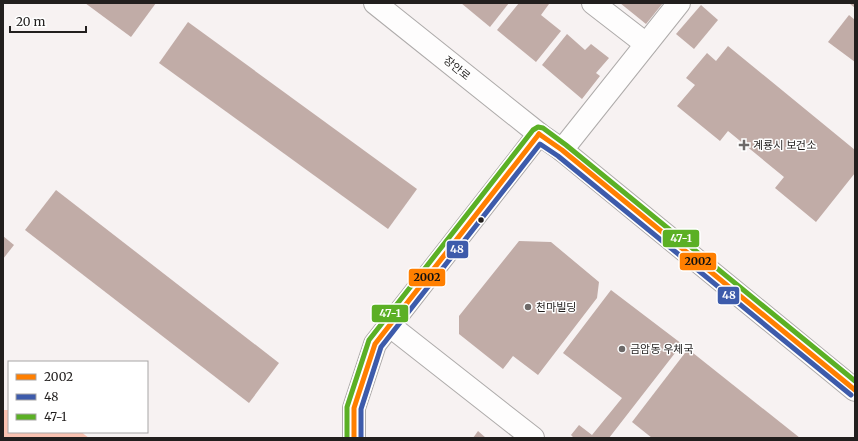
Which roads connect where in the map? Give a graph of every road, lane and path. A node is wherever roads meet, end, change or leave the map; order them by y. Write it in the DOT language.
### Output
graph roads {
  1 [pos="375,3"];
  2 [pos="593,3"];
  3 [pos="680,3"];
  4 [pos="646,44"];
  5 [pos="539,134"];
  6 [pos="562,150"];
  7 [pos="389,325"];
  8 [pos="855,390"];
  9 [pos="354,438"];
  10 [pos="533,438"];
  1 -- 5 [label="street, 장안로"];
  2 -- 4 [label="street"];
  3 -- 4 [label="street"];
  4 -- 6 [label="street"];
  5 -- 6 [label="street, 장안로"];
  5 -- 7 [label="street"];
  6 -- 8 [label="street, 장안로"];
  7 -- 9 [label="street"];
  7 -- 10 [label="street"];
}
